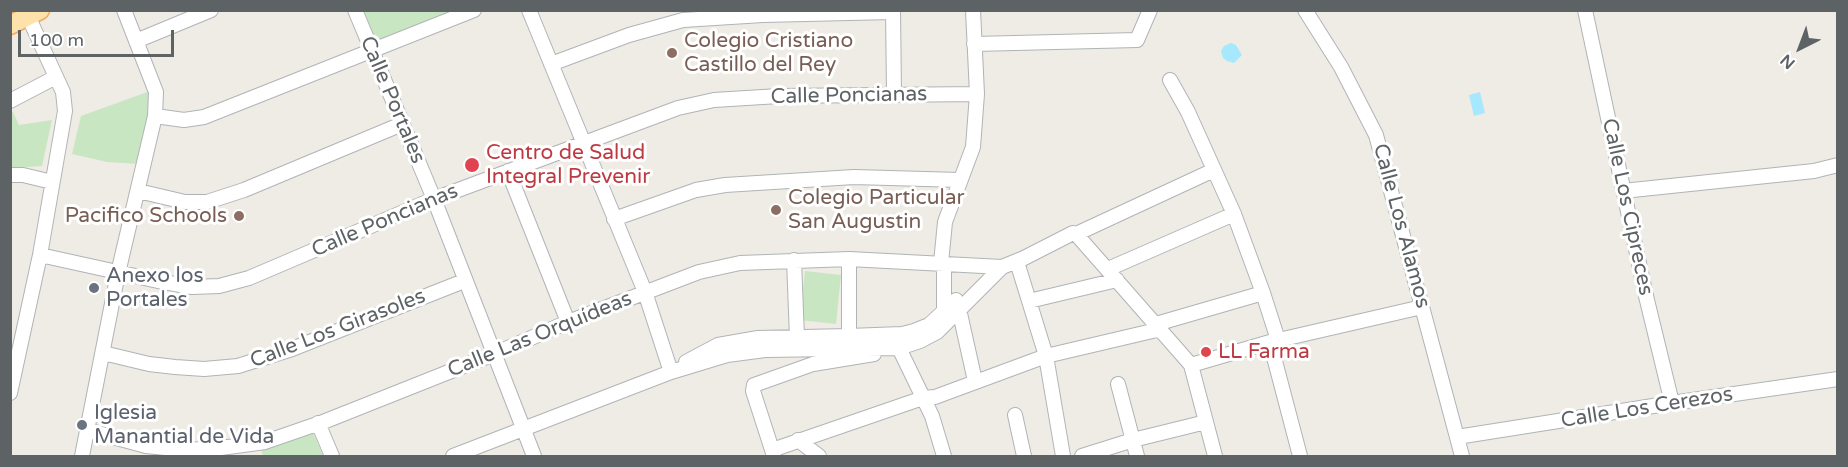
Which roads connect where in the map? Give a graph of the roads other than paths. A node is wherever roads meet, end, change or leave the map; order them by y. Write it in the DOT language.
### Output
graph roads {
  1 [pos="124,10"];
  2 [pos="211,10"];
  3 [pos="355,10"];
  4 [pos="474,10"];
  5 [pos="529,10"];
  6 [pos="973,10"];
  7 [pos="1150,10"];
  8 [pos="1305,10"];
  9 [pos="1585,10"];
  10 [pos="893,11"];
  11 [pos="34,13"];
  12 [pos="763,13"];
  13 [pos="683,15"];
  14 [pos="10,25"];
  15 [pos="136,41"];
  16 [pos="974,44"];
  17 [pos="371,51"];
  18 [pos="551,64"];
  19 [pos="56,77"];
  20 [pos="1170,80"];
  21 [pos="894,94"];
  22 [pos="977,94"];
  23 [pos="10,101"];
  24 [pos="155,116"];
  25 [pos="402,124"];
  26 [pos="582,142"];
  27 [pos="1838,165"];
  28 [pos="1214,170"];
  29 [pos="508,171"];
  30 [pos="10,175"];
  31 [pos="960,180"];
  32 [pos="52,182"];
  33 [pos="138,190"];
  34 [pos="1623,191"];
  35 [pos="434,200"];
  36 [pos="1234,214"];
  37 [pos="614,219"];
  38 [pos="1076,234"];
  39 [pos="40,255"];
  40 [pos="849,259"];
  41 [pos="795,260"];
  42 [pos="1017,262"];
  43 [pos="943,263"];
  44 [pos="997,267"];
  45 [pos="1108,269"];
  46 [pos="118,273"];
  47 [pos="464,280"];
  48 [pos="1117,280"];
  49 [pos="645,292"];
  50 [pos="1263,293"];
  51 [pos="1029,301"];
  52 [pos="1422,307"];
  53 [pos="959,309"];
  54 [pos="944,311"];
  55 [pos="568,322"];
  56 [pos="1159,326"];
  57 [pos="849,336"];
  58 [pos="797,338"];
  59 [pos="1274,341"];
  60 [pos="898,348"];
  61 [pos="103,353"];
  62 [pos="494,354"];
  63 [pos="1046,356"];
  64 [pos="1191,365"];
  65 [pos="671,372"];
  66 [pos="1838,380"];
  67 [pos="975,381"];
  68 [pos="1118,384"];
  69 [pos="10,393"];
  70 [pos="922,398"];
  71 [pos="1672,403"];
  72 [pos="1015,415"];
  73 [pos="1206,422"];
  74 [pos="318,423"];
  75 [pos="524,428"];
  76 [pos="87,430"];
  77 [pos="1457,437"];
  78 [pos="798,440"];
  79 [pos="1133,441"];
  80 [pos="773,453"];
  81 [pos="81,456"];
  82 [pos="332,456"];
  83 [pos="453,456"];
  84 [pos="534,456"];
  85 [pos="819,456"];
  86 [pos="944,456"];
  87 [pos="1024,456"];
  88 [pos="1063,456"];
  89 [pos="1082,456"];
  90 [pos="1137,456"];
  91 [pos="1215,456"];
  92 [pos="1300,456"];
  93 [pos="1462,456"];
  1 -- 15 [label="street"];
  2 -- 15 [label="street"];
  3 -- 17 [label="street, Calle Portales"];
  4 -- 17 [label="street"];
  5 -- 18 [label="street"];
  6 -- 16 [label="street"];
  7 -- 16 [label="street"];
  8 -- 52 [label="street, Calle Los Alamos"];
  9 -- 34 [label="street, Calle Los Cipreces"];
  10 -- 12 [label="street"];
  10 -- 21 [label="street"];
  11 -- 14 [label="main road"];
  11 -- 19 [label="street"];
  12 -- 13 [label="street"];
  13 -- 18 [label="street"];
  15 -- 24 [label="street"];
  16 -- 22 [label="street"];
  17 -- 24 [label="street"];
  17 -- 25 [label="street, Calle Portales"];
  18 -- 26 [label="street"];
  19 -- 23 [label="street"];
  19 -- 32 [label="street"];
  20 -- 28 [label="street"];
  21 -- 22 [label="street, Calle Poncianas"];
  21 -- 26 [label="street, Calle Poncianas"];
  22 -- 31 [label="street"];
  24 -- 33 [label="street"];
  25 -- 33 [label="street"];
  25 -- 35 [label="street, Calle Portales"];
  26 -- 29 [label="street, Calle Poncianas"];
  26 -- 37 [label="street"];
  27 -- 34 [label="street"];
  28 -- 36 [label="street"];
  28 -- 38 [label="street"];
  29 -- 35 [label="street, Calle Poncianas"];
  29 -- 55 [label="street"];
  30 -- 32 [label="street"];
  31 -- 37 [label="street"];
  31 -- 43 [label="street"];
  32 -- 39 [label="street"];
  33 -- 46 [label="street"];
  34 -- 71 [label="street, Calle Los Cipreces"];
  35 -- 46 [label="street, Calle Poncianas"];
  35 -- 47 [label="street, Calle Portales"];
  36 -- 45 [label="street"];
  36 -- 50 [label="street"];
  37 -- 49 [label="street"];
  38 -- 42 [label="street"];
  38 -- 45 [label="street"];
  39 -- 46 [label="street, Calle Poncianas"];
  39 -- 69 [label="street"];
  40 -- 41 [label="street, Calle Las Orquídeas"];
  40 -- 43 [label="street, Calle Las Orquídeas"];
  40 -- 57 [label="street"];
  41 -- 49 [label="street, Calle Las Orquídeas"];
  41 -- 58 [label="street"];
  42 -- 44 [label="street"];
  42 -- 51 [label="street"];
  43 -- 44 [label="street, Calle Las Orquídeas"];
  43 -- 54 [label="street"];
  44 -- 53 [label="street"];
  44 -- 54 [label="street"];
  45 -- 48 [label="street"];
  46 -- 61 [label="street"];
  47 -- 61 [label="street, Calle Los Girasoles"];
  47 -- 62 [label="street, Calle Portales"];
  48 -- 51 [label="street"];
  48 -- 56 [label="street"];
  49 -- 55 [label="street, Calle Las Orquídeas"];
  49 -- 65 [label="street"];
  50 -- 56 [label="street"];
  50 -- 59 [label="street"];
  51 -- 63 [label="street"];
  52 -- 59 [label="street"];
  52 -- 77 [label="street, Calle Los Alamos"];
  53 -- 60 [label="street"];
  53 -- 67 [label="street"];
  54 -- 57 [label="street"];
  55 -- 62 [label="street, Calle Las Orquídeas"];
  56 -- 63 [label="street"];
  56 -- 64 [label="street"];
  57 -- 58 [label="street"];
  58 -- 65 [label="street"];
  59 -- 64 [label="street"];
  59 -- 92 [label="street"];
  60 -- 65 [label="street"];
  60 -- 70 [label="street"];
  60 -- 80 [label="street"];
  61 -- 76 [label="street"];
  62 -- 74 [label="street, Calle Las Orquídeas"];
  62 -- 75 [label="street, Calle Portales"];
  63 -- 67 [label="street"];
  63 -- 88 [label="street"];
  64 -- 73 [label="street"];
  65 -- 75 [label="street"];
  66 -- 71 [label="street, Calle Los Cerezos"];
  67 -- 70 [label="street"];
  68 -- 79 [label="street"];
  70 -- 78 [label="street"];
  70 -- 86 [label="street"];
  71 -- 77 [label="street, Calle Los Cerezos"];
  72 -- 87 [label="street"];
  73 -- 79 [label="street"];
  73 -- 91 [label="street"];
  74 -- 76 [label="street, Calle Las Orquídeas"];
  74 -- 82 [label="street"];
  75 -- 83 [label="street"];
  75 -- 84 [label="street, Calle Portales"];
  76 -- 81 [label="street"];
  77 -- 93 [label="street, Calle Los Alamos"];
  78 -- 80 [label="street"];
  78 -- 85 [label="street"];
  79 -- 89 [label="street"];
  79 -- 90 [label="street"];
}
